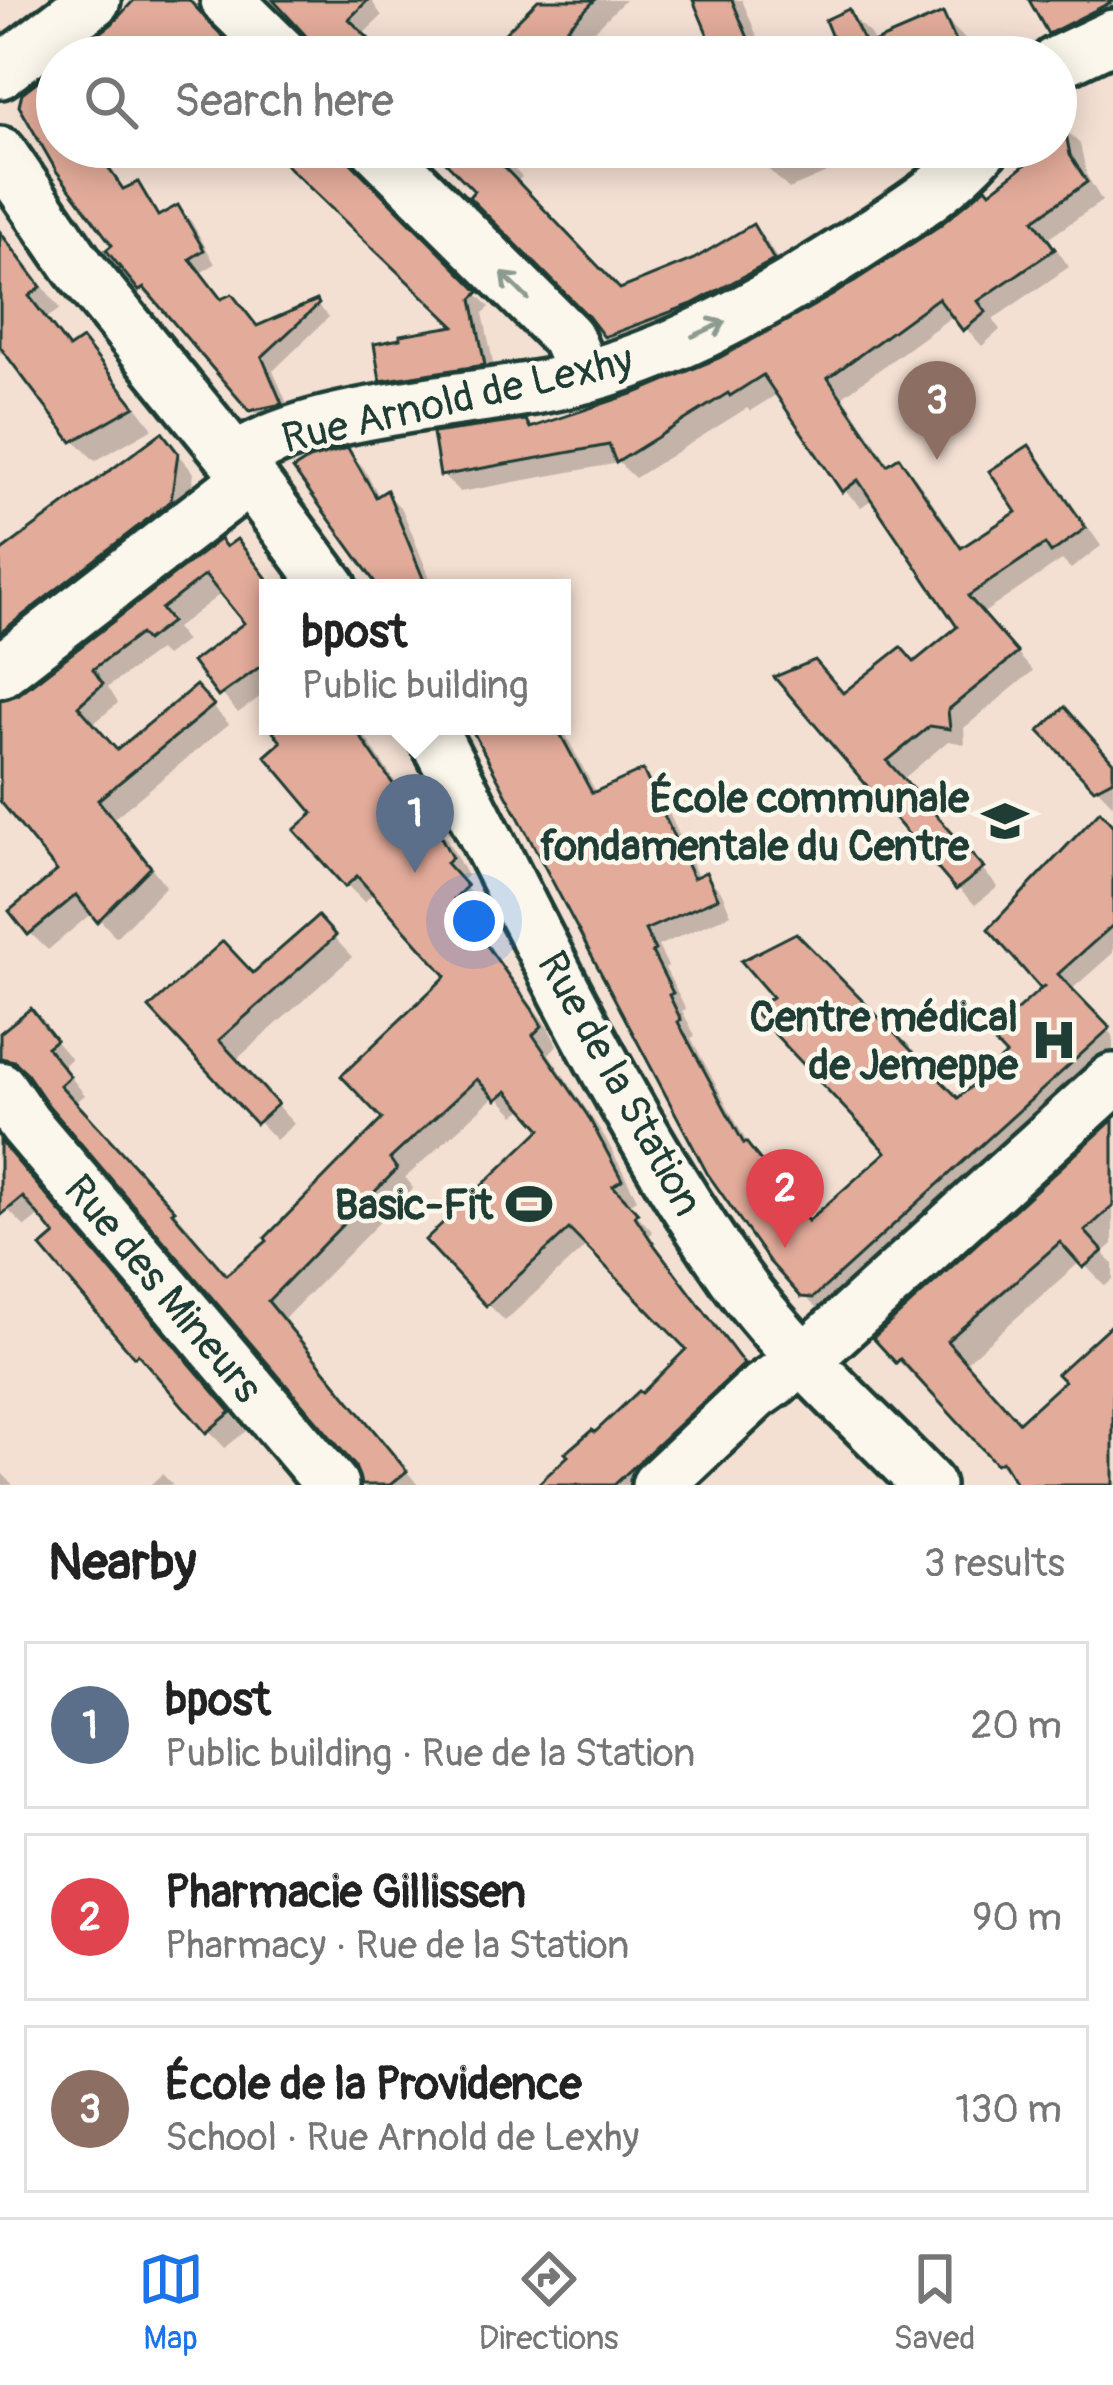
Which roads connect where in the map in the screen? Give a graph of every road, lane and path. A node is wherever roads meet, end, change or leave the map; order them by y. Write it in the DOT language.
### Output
graph roads {
  1 [pos="94,0"];
  2 [pos="227,0"];
  3 [pos="1113,35"];
  4 [pos="46,36"];
  5 [pos="264,36"];
  6 [pos="36,44"];
  7 [pos="1077,53"];
  8 [pos="0,71"];
  9 [pos="0,153"];
  10 [pos="397,168"];
  11 [pos="963,168"];
  12 [pos="584,377"];
  13 [pos="243,469"];
  14 [pos="324,579"];
  15 [pos="0,671"];
  16 [pos="434,735"];
  17 [pos="1113,1080"];
  18 [pos="0,1088"];
  19 [pos="806,1358"];
  20 [pos="332,1485"];
  21 [pos="658,1485"];
  22 [pos="928,1485"];
  1 -- 4 [label="street"];
  2 -- 5 [label="street"];
  3 -- 7 [label="street"];
  6 -- 8 [label="street"];
  9 -- 13 [label="street"];
  12 -- 10 [label="street, one-way"];
  12 -- 11 [label="street, Rue Arnold de Lexhy, one-way"];
  12 -- 13 [label="street, Rue Arnold de Lexhy"];
  13 -- 14 [label="street"];
  13 -- 15 [label="street, Rue Arnold de Lexhy"];
  16 -- 19 [label="street, Rue de la Station"];
  17 -- 19 [label="street"];
  18 -- 20 [label="street, Rue des Mineurs"];
  19 -- 21 [label="street"];
  19 -- 22 [label="street, Rue de la Station"];
}
